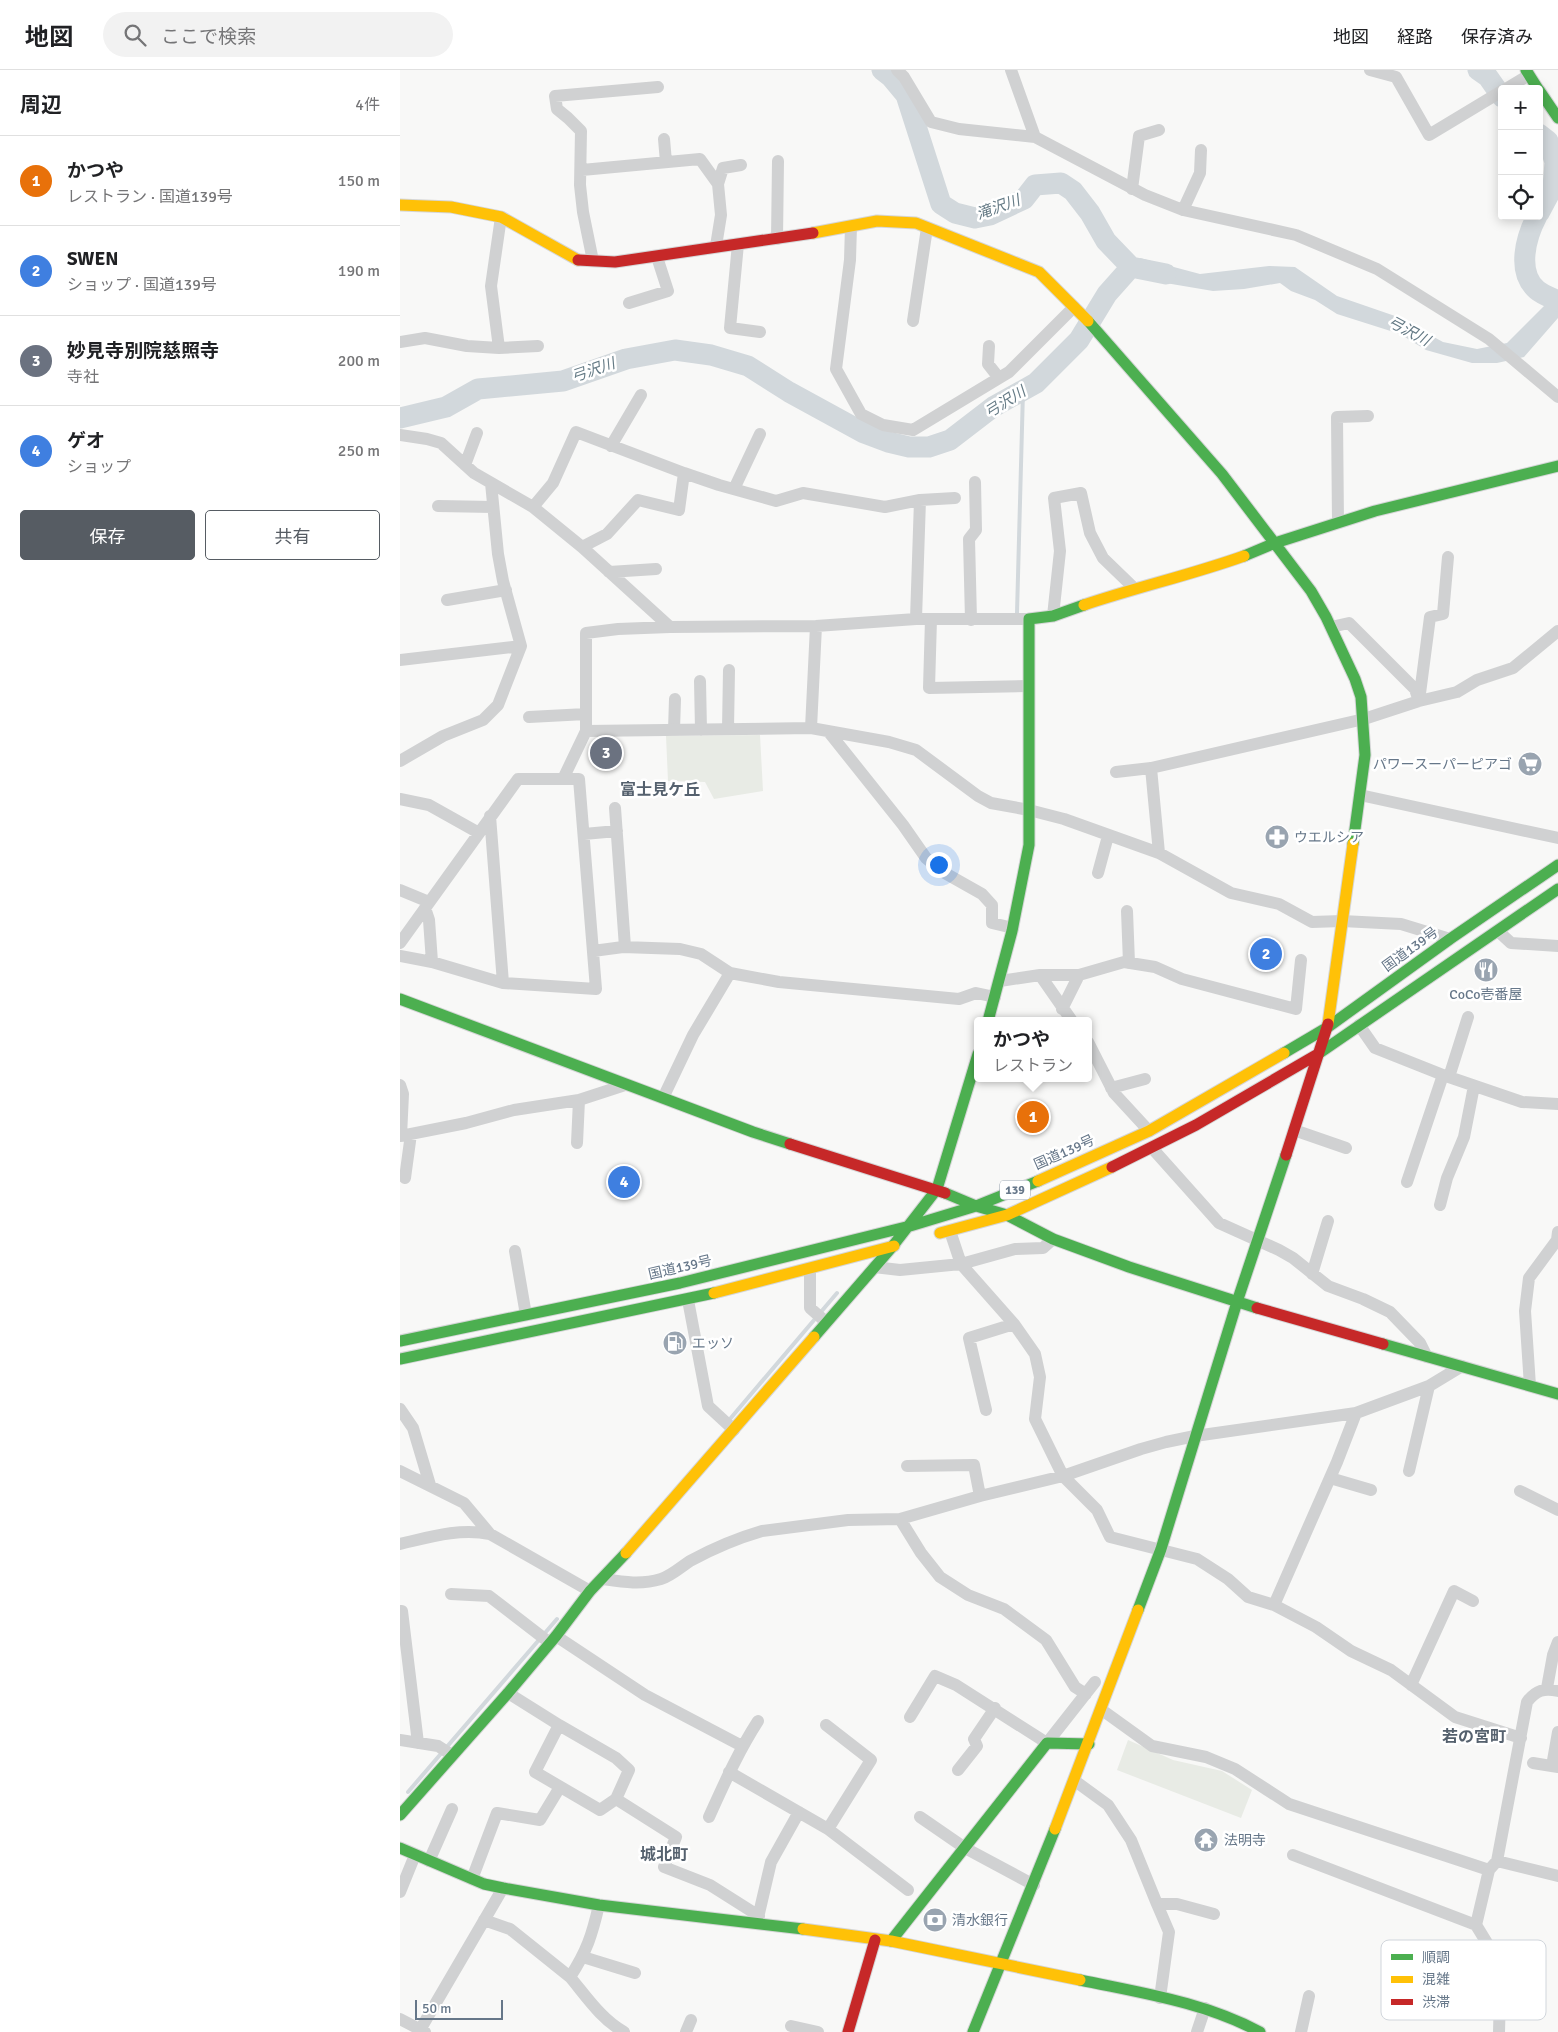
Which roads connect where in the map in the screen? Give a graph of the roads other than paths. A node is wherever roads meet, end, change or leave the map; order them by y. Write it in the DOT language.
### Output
graph roads {
  1 [pos="897,70"];
  2 [pos="1011,70"];
  3 [pos="1370,70"];
  4 [pos="1528,72"];
  5 [pos="1510,85"];
  6 [pos="1536,85"];
  7 [pos="658,87"];
  8 [pos="1498,93"];
  9 [pos="1543,96"];
  10 [pos="1558,118"];
  11 [pos="1159,130"];
  12 [pos="1034,137"];
  13 [pos="664,139"];
  14 [pos="1202,150"];
  15 [pos="666,162"];
  16 [pos="778,162"];
  17 [pos="741,165"];
  18 [pos="582,170"];
  19 [pos="718,184"];
  20 [pos="1132,189"];
  21 [pos="400,205"];
  22 [pos="1183,210"];
  23 [pos="501,217"];
  24 [pos="851,226"];
  25 [pos="927,228"];
  26 [pos="777,239"];
  27 [pos="738,244"];
  28 [pos="716,246"];
  29 [pos="656,257"];
  30 [pos="593,261"];
  31 [pos="629,303"];
  32 [pos="1076,310"];
  33 [pos="913,322"];
  34 [pos="760,332"];
  35 [pos="400,342"];
  36 [pos="538,346"];
  37 [pos="989,346"];
  38 [pos="498,348"];
  39 [pos="999,378"];
  40 [pos="641,395"];
  41 [pos="1558,397"];
  42 [pos="1368,416"];
  43 [pos="477,433"];
  44 [pos="760,434"];
  45 [pos="400,436"];
  46 [pos="611,446"];
  47 [pos="465,465"];
  48 [pos="1558,466"];
  49 [pos="684,473"];
  50 [pos="975,482"];
  51 [pos="491,483"];
  52 [pos="734,489"];
  53 [pos="956,498"];
  54 [pos="920,500"];
  55 [pos="438,506"];
  56 [pos="494,507"];
  57 [pos="532,507"];
  58 [pos="1338,522"];
  59 [pos="1275,543"];
  60 [pos="582,547"];
  61 [pos="1448,556"];
  62 [pos="656,569"];
  63 [pos="610,572"];
  64 [pos="1134,588"];
  65 [pos="506,590"];
  66 [pos="447,600"];
  67 [pos="1053,616"];
  68 [pos="916,619"];
  69 [pos="931,619"];
  70 [pos="1029,619"];
  71 [pos="971,620"];
  72 [pos="816,626"];
  73 [pos="670,627"];
  74 [pos="1331,627"];
  75 [pos="1558,631"];
  76 [pos="521,646"];
  77 [pos="400,660"];
  78 [pos="728,670"];
  79 [pos="700,681"];
  80 [pos="1028,686"];
  81 [pos="675,699"];
  82 [pos="1420,701"];
  83 [pos="586,714"];
  84 [pos="529,716"];
  85 [pos="1364,719"];
  86 [pos="811,728"];
  87 [pos="728,729"];
  88 [pos="674,730"];
  89 [pos="700,730"];
  90 [pos="586,731"];
  91 [pos="828,731"];
  92 [pos="400,761"];
  93 [pos="1151,768"];
  94 [pos="1116,772"];
  95 [pos="563,779"];
  96 [pos="1360,795"];
  97 [pos="400,799"];
  98 [pos="615,808"];
  99 [pos="1029,810"];
  100 [pos="490,816"];
  101 [pos="617,831"];
  102 [pos="479,833"];
  103 [pos="584,834"];
  104 [pos="1108,836"];
  105 [pos="1558,838"];
  106 [pos="1159,853"];
  107 [pos="1558,865"];
  108 [pos="1098,873"];
  109 [pos="1558,889"];
  110 [pos="400,890"];
  111 [pos="427,905"];
  112 [pos="1127,911"];
  113 [pos="1342,921"];
  114 [pos="1013,928"];
  115 [pos="1498,931"];
  116 [pos="1450,939"];
  117 [pos="400,943"];
  118 [pos="1558,946"];
  119 [pos="625,947"];
  120 [pos="593,951"];
  121 [pos="400,956"];
  122 [pos="1301,960"];
  123 [pos="432,962"];
  124 [pos="1129,963"];
  125 [pos="730,973"];
  126 [pos="1040,975"];
  127 [pos="1079,975"];
  128 [pos="1000,981"];
  129 [pos="503,983"];
  130 [pos="995,997"];
  131 [pos="400,999"];
  132 [pos="1062,1009"];
  133 [pos="989,1017"];
  134 [pos="1069,1017"];
  135 [pos="1468,1017"];
  136 [pos="1359,1025"];
  137 [pos="1328,1027"];
  138 [pos="1092,1050"];
  139 [pos="1318,1054"];
  140 [pos="974,1067"];
  141 [pos="1092,1070"];
  142 [pos="1102,1071"];
  143 [pos="1446,1076"];
  144 [pos="1145,1079"];
  145 [pos="400,1085"];
  146 [pos="625,1085"];
  147 [pos="1474,1086"];
  148 [pos="1111,1088"];
  149 [pos="663,1098"];
  150 [pos="579,1100"];
  151 [pos="1558,1104"];
  152 [pos="1294,1130"];
  153 [pos="1149,1131"];
  154 [pos="404,1135"];
  155 [pos="577,1143"];
  156 [pos="1152,1148"];
  157 [pos="1346,1148"];
  158 [pos="405,1178"];
  159 [pos="1407,1182"];
  160 [pos="937,1189"];
  161 [pos="1440,1205"];
  162 [pos="976,1206"];
  163 [pos="1007,1215"];
  164 [pos="1328,1220"];
  165 [pos="910,1226"];
  166 [pos="950,1231"];
  167 [pos="1558,1232"];
  168 [pos="930,1236"];
  169 [pos="1053,1239"];
  170 [pos="1257,1240"];
  171 [pos="911,1241"];
  172 [pos="892,1247"];
  173 [pos="515,1251"];
  174 [pos="961,1264"];
  175 [pos="874,1268"];
  176 [pos="810,1270"];
  177 [pos="1312,1274"];
  178 [pos="688,1300"];
  179 [pos="1237,1302"];
  180 [pos="526,1315"];
  181 [pos="821,1318"];
  182 [pos="1014,1324"];
  183 [pos="400,1341"];
  184 [pos="1427,1357"];
  185 [pos="400,1359"];
  186 [pos="1462,1366"];
  187 [pos="1429,1386"];
  188 [pos="1530,1386"];
  189 [pos="1558,1394"];
  190 [pos="400,1409"];
  191 [pos="986,1410"];
  192 [pos="1356,1413"];
  193 [pos="729,1426"];
  194 [pos="1195,1436"];
  195 [pos="907,1466"];
  196 [pos="400,1471"];
  197 [pos="1409,1471"];
  198 [pos="1063,1476"];
  199 [pos="1330,1478"];
  200 [pos="430,1485"];
  201 [pos="1371,1490"];
  202 [pos="1520,1491"];
  203 [pos="980,1496"];
  204 [pos="1558,1510"];
  205 [pos="900,1519"];
  206 [pos="490,1534"];
  207 [pos="400,1544"];
  208 [pos="1161,1549"];
  209 [pos="603,1579"];
  210 [pos="586,1589"];
  211 [pos="451,1594"];
  212 [pos="1473,1601"];
  213 [pos="1274,1605"];
  214 [pos="400,1611"];
  215 [pos="547,1638"];
  216 [pos="1558,1642"];
  217 [pos="1095,1682"];
  218 [pos="1411,1685"];
  219 [pos="1552,1690"];
  220 [pos="508,1692"];
  221 [pos="1086,1694"];
  222 [pos="995,1708"];
  223 [pos="1102,1710"];
  224 [pos="910,1717"];
  225 [pos="758,1722"];
  226 [pos="559,1725"];
  227 [pos="826,1725"];
  228 [pos="1558,1732"];
  229 [pos="1521,1738"];
  230 [pos="400,1740"];
  231 [pos="418,1744"];
  232 [pos="1047,1744"];
  233 [pos="1089,1744"];
  234 [pos="742,1746"];
  235 [pos="447,1752"];
  236 [pos="1533,1763"];
  237 [pos="1555,1767"];
  238 [pos="958,1770"];
  239 [pos="729,1772"];
  240 [pos="1075,1781"];
  241 [pos="560,1787"];
  242 [pos="616,1799"];
  243 [pos="452,1809"];
  244 [pos="799,1812"];
  245 [pos="400,1815"];
  246 [pos="709,1817"];
  247 [pos="920,1817"];
  248 [pos="828,1829"];
  249 [pos="400,1848"];
  250 [pos="965,1848"];
  251 [pos="415,1855"];
  252 [pos="1293,1855"];
  253 [pos="429,1861"];
  254 [pos="1493,1866"];
  255 [pos="1558,1876"];
  256 [pos="472,1879"];
  257 [pos="1034,1885"];
  258 [pos="503,1888"];
  259 [pos="908,1890"];
  260 [pos="400,1892"];
  261 [pos="1157,1904"];
  262 [pos="599,1905"];
  263 [pos="1214,1914"];
  264 [pos="758,1919"];
  265 [pos="484,1920"];
  266 [pos="1476,1925"];
  267 [pos="875,1940"];
  268 [pos="1485,1940"];
  269 [pos="891,1941"];
  270 [pos="583,1956"];
  271 [pos="1003,1963"];
  272 [pos="635,1973"];
  273 [pos="570,1977"];
  274 [pos="1309,1996"];
  275 [pos="1160,1998"];
  276 [pos="1205,2008"];
  277 [pos="400,2019"];
  278 [pos="791,2026"];
  279 [pos="423,2031"];
  280 [pos="624,2032"];
  281 [pos="818,2032"];
  282 [pos="848,2032"];
  283 [pos="973,2032"];
  284 [pos="1197,2032"];
  285 [pos="1260,2032"];
  286 [pos="1301,2032"];
  1 -- 12 [label="street"];
  2 -- 12 [label="street"];
  3 -- 8 [label="street"];
  4 -- 5 [label="street"];
  4 -- 6 [label="main road"];
  7 -- 18 [label="street"];
  9 -- 10 [label="main road"];
  11 -- 20 [label="street"];
  12 -- 20 [label="street"];
  13 -- 15 [label="street"];
  14 -- 22 [label="street"];
  15 -- 18 [label="street"];
  15 -- 19 [label="street"];
  16 -- 26 [label="street"];
  17 -- 19 [label="street"];
  18 -- 30 [label="street"];
  19 -- 28 [label="street"];
  20 -- 22 [label="street"];
  21 -- 23 [label="main road"];
  22 -- 41 [label="street"];
  23 -- 30 [label="main road"];
  23 -- 38 [label="street"];
  24 -- 25 [label="main road"];
  24 -- 26 [label="main road"];
  24 -- 39 [label="street"];
  25 -- 32 [label="main road"];
  25 -- 33 [label="street"];
  26 -- 27 [label="main road"];
  27 -- 28 [label="main road"];
  27 -- 34 [label="street"];
  28 -- 29 [label="main road"];
  29 -- 30 [label="main road"];
  29 -- 31 [label="street"];
  32 -- 39 [label="street"];
  32 -- 59 [label="main road"];
  35 -- 38 [label="street"];
  36 -- 38 [label="street"];
  37 -- 39 [label="street"];
  40 -- 46 [label="street"];
  42 -- 58 [label="street"];
  43 -- 47 [label="street"];
  44 -- 52 [label="street"];
  45 -- 47 [label="street"];
  46 -- 49 [label="street"];
  46 -- 57 [label="street"];
  47 -- 51 [label="street"];
  48 -- 58 [label="main road"];
  49 -- 52 [label="street"];
  49 -- 60 [label="street"];
  50 -- 71 [label="street"];
  51 -- 56 [label="street"];
  51 -- 57 [label="street"];
  52 -- 54 [label="street"];
  53 -- 54 [label="street"];
  54 -- 68 [label="street"];
  55 -- 56 [label="street"];
  56 -- 65 [label="street"];
  57 -- 60 [label="street"];
  58 -- 59 [label="main road"];
  59 -- 64 [label="main road"];
  59 -- 74 [label="main road"];
  60 -- 63 [label="street"];
  61 -- 82 [label="street"];
  62 -- 63 [label="street"];
  63 -- 73 [label="street"];
  64 -- 67 [label="main road"];
  64 -- 67 [label="street"];
  65 -- 66 [label="street"];
  65 -- 76 [label="street"];
  67 -- 70 [label="main road"];
  68 -- 69 [label="street"];
  68 -- 72 [label="street"];
  69 -- 71 [label="street"];
  69 -- 80 [label="street"];
  70 -- 71 [label="street"];
  70 -- 80 [label="main road"];
  72 -- 73 [label="street"];
  72 -- 86 [label="street"];
  73 -- 83 [label="street"];
  74 -- 82 [label="street"];
  74 -- 85 [label="main road"];
  75 -- 82 [label="street"];
  76 -- 77 [label="street"];
  76 -- 92 [label="street"];
  78 -- 87 [label="street"];
  79 -- 89 [label="street"];
  80 -- 99 [label="main road"];
  81 -- 88 [label="street"];
  82 -- 85 [label="street"];
  83 -- 84 [label="street"];
  83 -- 90 [label="street"];
  85 -- 93 [label="street"];
  85 -- 96 [label="main road"];
  86 -- 87 [label="street"];
  86 -- 91 [label="street"];
  87 -- 89 [label="street"];
  88 -- 89 [label="street"];
  88 -- 90 [label="street"];
  90 -- 95 [label="street"];
  91 -- 99 [label="street"];
  91 -- 114 [label="street"];
  93 -- 94 [label="street"];
  93 -- 106 [label="street"];
  95 -- 100 [label="street"];
  95 -- 103 [label="street"];
  96 -- 105 [label="street"];
  96 -- 113 [label="main road"];
  97 -- 102 [label="street"];
  98 -- 101 [label="street"];
  99 -- 104 [label="street"];
  99 -- 114 [label="main road"];
  100 -- 102 [label="street"];
  100 -- 129 [label="street"];
  101 -- 103 [label="street"];
  101 -- 119 [label="street"];
  102 -- 111 [label="street"];
  103 -- 120 [label="street"];
  104 -- 106 [label="street"];
  104 -- 108 [label="street"];
  106 -- 113 [label="street"];
  107 -- 116 [label="main road, 国道139号 / 139"];
  109 -- 115 [label="main road, 139"];
  110 -- 111 [label="street"];
  111 -- 117 [label="street"];
  111 -- 123 [label="street"];
  112 -- 124 [label="street"];
  113 -- 116 [label="street"];
  113 -- 137 [label="main road"];
  114 -- 128 [label="main road"];
  115 -- 118 [label="street"];
  115 -- 136 [label="main road, 139"];
  116 -- 137 [label="main road, 国道139号 / 139"];
  119 -- 120 [label="street"];
  119 -- 125 [label="street"];
  120 -- 129 [label="street"];
  121 -- 123 [label="street"];
  122 -- 124 [label="street"];
  123 -- 129 [label="street"];
  124 -- 127 [label="street"];
  125 -- 130 [label="street"];
  125 -- 149 [label="street"];
  126 -- 127 [label="street"];
  126 -- 128 [label="street"];
  126 -- 132 [label="street"];
  127 -- 132 [label="street"];
  128 -- 130 [label="main road"];
  130 -- 133 [label="main road"];
  131 -- 146 [label="main road"];
  132 -- 134 [label="street"];
  135 -- 143 [label="street"];
  136 -- 139 [label="main road, 139"];
  136 -- 143 [label="street"];
  137 -- 139 [label="main road"];
  137 -- 153 [label="main road, 国道139号 / 139"];
  138 -- 142 [label="street"];
  139 -- 152 [label="main road"];
  139 -- 156 [label="main road, 139"];
  140 -- 160 [label="main road"];
  141 -- 142 [label="street"];
  142 -- 148 [label="street"];
  143 -- 147 [label="street"];
  143 -- 159 [label="street"];
  144 -- 148 [label="street"];
  145 -- 154 [label="street"];
  146 -- 149 [label="main road"];
  146 -- 150 [label="street"];
  147 -- 151 [label="street"];
  147 -- 161 [label="street"];
  148 -- 153 [label="street"];
  149 -- 160 [label="main road"];
  150 -- 154 [label="street"];
  150 -- 155 [label="street"];
  152 -- 157 [label="street"];
  152 -- 170 [label="main road"];
  153 -- 162 [label="main road, 国道139号 / 139"];
  154 -- 158 [label="street"];
  156 -- 163 [label="main road, 139"];
  156 -- 170 [label="street"];
  160 -- 162 [label="main road"];
  160 -- 165 [label="main road"];
  162 -- 163 [label="main road"];
  162 -- 165 [label="main road, 国道139号 / 139"];
  163 -- 166 [label="main road, 139"];
  163 -- 169 [label="main road"];
  164 -- 177 [label="street"];
  165 -- 172 [label="main road"];
  165 -- 180 [label="main road, 国道139号 / 139"];
  166 -- 168 [label="main road, 139"];
  166 -- 174 [label="street"];
  167 -- 188 [label="street"];
  169 -- 174 [label="street"];
  169 -- 179 [label="main road"];
  170 -- 177 [label="street"];
  170 -- 179 [label="main road"];
  171 -- 172 [label="main road"];
  172 -- 175 [label="main road"];
  172 -- 176 [label="main road"];
  173 -- 180 [label="street"];
  174 -- 175 [label="street"];
  174 -- 182 [label="street"];
  175 -- 181 [label="main road"];
  176 -- 178 [label="main road"];
  176 -- 181 [label="street"];
  177 -- 184 [label="street"];
  178 -- 185 [label="main road"];
  178 -- 193 [label="street"];
  179 -- 184 [label="main road"];
  179 -- 194 [label="main road"];
  180 -- 183 [label="main road, 国道139号 / 139"];
  181 -- 193 [label="main road"];
  182 -- 191 [label="street"];
  182 -- 198 [label="street"];
  184 -- 186 [label="main road"];
  186 -- 187 [label="street"];
  186 -- 188 [label="main road"];
  187 -- 192 [label="street"];
  187 -- 197 [label="street"];
  188 -- 189 [label="main road"];
  190 -- 200 [label="street"];
  192 -- 194 [label="street"];
  192 -- 199 [label="street"];
  193 -- 209 [label="main road"];
  194 -- 198 [label="street"];
  194 -- 208 [label="main road"];
  195 -- 203 [label="street"];
  196 -- 200 [label="street"];
  198 -- 203 [label="street"];
  198 -- 208 [label="street"];
  199 -- 201 [label="street"];
  199 -- 213 [label="street"];
  200 -- 206 [label="street"];
  202 -- 204 [label="street"];
  203 -- 205 [label="street"];
  205 -- 209 [label="street"];
  205 -- 221 [label="street"];
  206 -- 207 [label="street"];
  206 -- 210 [label="street"];
  208 -- 213 [label="street"];
  208 -- 223 [label="main road"];
  209 -- 210 [label="main road"];
  210 -- 215 [label="main road"];
  211 -- 215 [label="street"];
  212 -- 218 [label="street"];
  213 -- 218 [label="street"];
  214 -- 231 [label="street"];
  215 -- 220 [label="main road"];
  215 -- 234 [label="street"];
  216 -- 219 [label="street"];
  217 -- 221 [label="street"];
  218 -- 229 [label="street"];
  219 -- 229 [label="street"];
  220 -- 226 [label="street"];
  220 -- 235 [label="main road"];
  221 -- 232 [label="street"];
  222 -- 224 [label="street"];
  222 -- 232 [label="street"];
  222 -- 238 [label="street"];
  223 -- 233 [label="main road"];
  223 -- 254 [label="street"];
  225 -- 234 [label="street"];
  226 -- 241 [label="street"];
  226 -- 242 [label="street"];
  227 -- 248 [label="street"];
  228 -- 237 [label="street"];
  229 -- 254 [label="street"];
  230 -- 231 [label="street"];
  231 -- 235 [label="street"];
  232 -- 233 [label="main road"];
  232 -- 250 [label="main road"];
  233 -- 240 [label="main road"];
  234 -- 239 [label="street"];
  235 -- 245 [label="main road"];
  236 -- 237 [label="street"];
  239 -- 244 [label="street"];
  239 -- 246 [label="street"];
  240 -- 257 [label="main road"];
  240 -- 261 [label="street"];
  241 -- 242 [label="street"];
  241 -- 256 [label="street"];
  242 -- 264 [label="street"];
  243 -- 253 [label="street"];
  244 -- 248 [label="street"];
  244 -- 264 [label="street"];
  247 -- 250 [label="street"];
  248 -- 259 [label="street"];
  249 -- 251 [label="main road"];
  250 -- 257 [label="street"];
  250 -- 269 [label="main road"];
  251 -- 253 [label="main road"];
  251 -- 260 [label="street"];
  252 -- 266 [label="street"];
  253 -- 256 [label="main road"];
  254 -- 255 [label="street"];
  254 -- 266 [label="street"];
  256 -- 258 [label="main road"];
  257 -- 271 [label="main road"];
  258 -- 262 [label="main road"];
  258 -- 265 [label="street"];
  261 -- 263 [label="street"];
  261 -- 275 [label="street"];
  262 -- 264 [label="main road"];
  262 -- 270 [label="street"];
  264 -- 267 [label="main road"];
  265 -- 273 [label="street"];
  265 -- 279 [label="street"];
  266 -- 268 [label="street"];
  267 -- 269 [label="main road"];
  267 -- 282 [label="main road"];
  269 -- 271 [label="main road"];
  270 -- 272 [label="street"];
  270 -- 273 [label="street"];
  271 -- 275 [label="main road"];
  271 -- 283 [label="main road"];
  273 -- 280 [label="street"];
  274 -- 286 [label="street"];
  275 -- 276 [label="main road"];
  276 -- 284 [label="street"];
  276 -- 285 [label="main road"];
  277 -- 279 [label="street"];
  278 -- 281 [label="street"];
}
